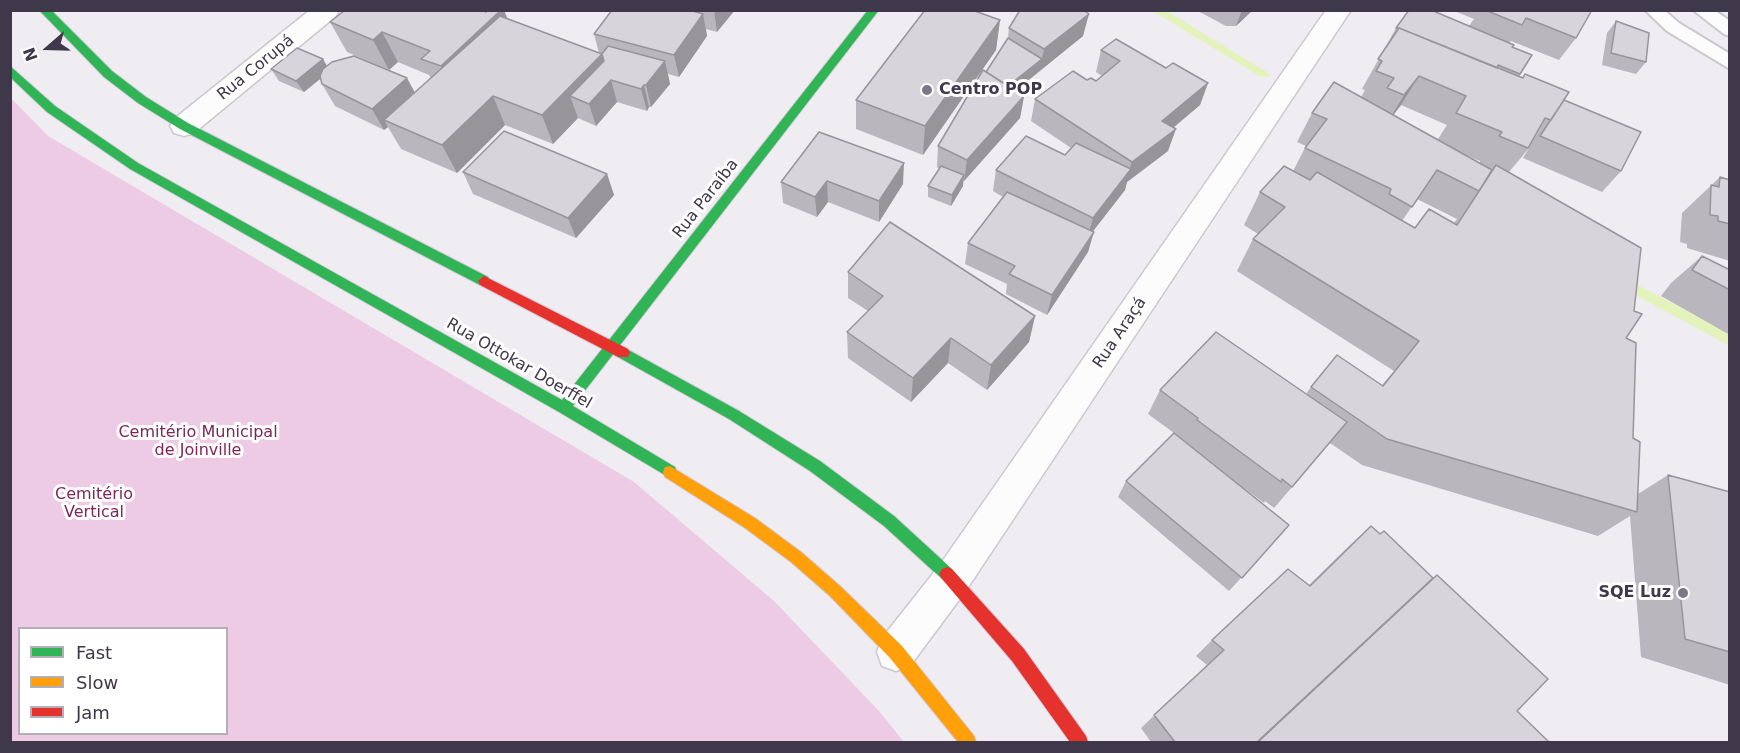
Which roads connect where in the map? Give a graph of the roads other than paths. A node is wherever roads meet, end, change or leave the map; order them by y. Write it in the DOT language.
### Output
graph roads {
  1 [pos="44,10"];
  2 [pos="327,10"];
  3 [pos="874,10"];
  4 [pos="1339,10"];
  5 [pos="1653,10"];
  6 [pos="1701,10"];
  7 [pos="1730,30"];
  8 [pos="1730,63"];
  9 [pos="10,70"];
  10 [pos="184,126"];
  11 [pos="612,347"];
  12 [pos="564,408"];
  13 [pos="952,579"];
  14 [pos="896,652"];
  15 [pos="968,742"];
  16 [pos="1080,742"];
  1 -- 10 [label="street"];
  2 -- 10 [label="street, Rua Corupá"];
  3 -- 11 [label="street, Rua Paraíba"];
  4 -- 13 [label="street, Rua Araçá"];
  5 -- 8 [label="lane"];
  6 -- 7 [label="lane"];
  9 -- 12 [label="street, Rua Ottokar Doerffel"];
  10 -- 11 [label="street"];
  11 -- 12 [label="street, Rua Paraíba"];
  11 -- 13 [label="street"];
  12 -- 14 [label="street, Rua Ottokar Doerffel"];
  13 -- 14 [label="street, Rua Araçá"];
  13 -- 16 [label="street"];
  14 -- 15 [label="street, Rua Ottokar Doerffel"];
}
